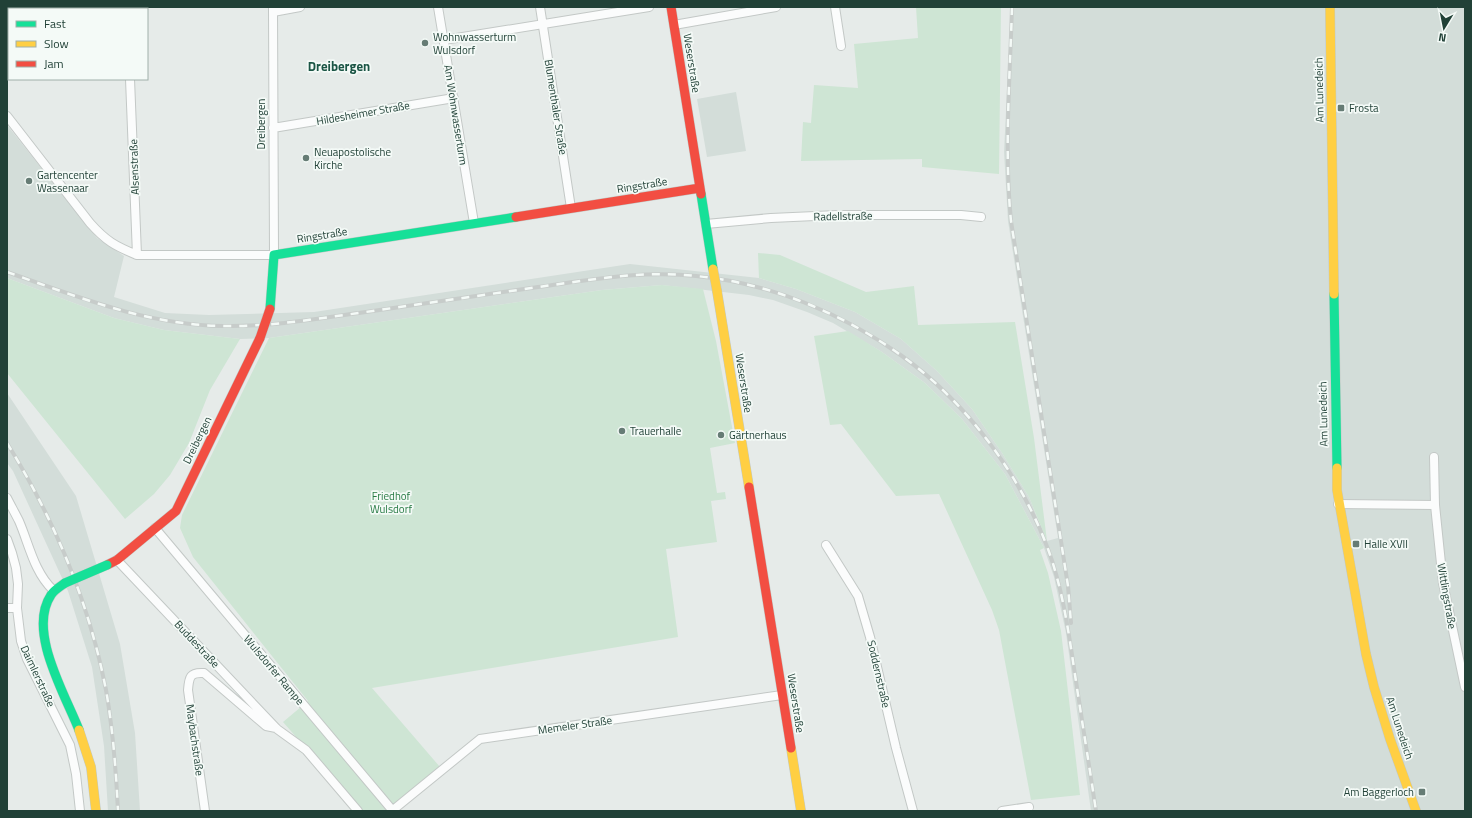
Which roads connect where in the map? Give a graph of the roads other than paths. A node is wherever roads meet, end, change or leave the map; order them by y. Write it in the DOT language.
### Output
graph roads {
  1 [pos="300,7"];
  2 [pos="438,7"];
  3 [pos="540,7"];
  4 [pos="649,7"];
  5 [pos="671,7"];
  6 [pos="776,7"];
  7 [pos="834,7"];
  8 [pos="1330,7"];
  9 [pos="273,9"];
  10 [pos="674,24"];
  11 [pos="543,25"];
  12 [pos="444,40"];
  13 [pos="841,46"];
  14 [pos="130,80"];
  15 [pos="454,98"];
  16 [pos="7,116"];
  17 [pos="273,128"];
  18 [pos="700,188"];
  19 [pos="571,208"];
  20 [pos="981,217"];
  21 [pos="474,223"];
  22 [pos="706,224"];
  23 [pos="274,255"];
  24 [pos="137,256"];
  25 [pos="1434,457"];
  26 [pos="7,498"];
  27 [pos="1338,504"];
  28 [pos="1435,505"];
  29 [pos="155,528"];
  30 [pos="7,539"];
  31 [pos="826,545"];
  32 [pos="117,560"];
  33 [pos="54,590"];
  34 [pos="7,608"];
  35 [pos="16,608"];
  36 [pos="196,672"];
  37 [pos="1465,686"];
  38 [pos="782,695"];
  39 [pos="277,729"];
  40 [pos="1029,807"];
  41 [pos="80,811"];
  42 [pos="96,811"];
  43 [pos="205,811"];
  44 [pos="358,811"];
  45 [pos="393,811"];
  46 [pos="801,811"];
  47 [pos="913,811"];
  48 [pos="1002,811"];
  49 [pos="1416,811"];
  1 -- 9 [label="street"];
  2 -- 12 [label="street, Am Wohnwasserturm"];
  3 -- 11 [label="street, Blumenthaler Straße"];
  4 -- 11 [label="street"];
  5 -- 10 [label="street, Weserstraße"];
  6 -- 10 [label="street"];
  7 -- 13 [label="street"];
  8 -- 27 [label="street, Am Lunedeich"];
  9 -- 17 [label="street, Dreibergen"];
  10 -- 18 [label="street, Weserstraße"];
  11 -- 12 [label="street"];
  11 -- 19 [label="street, Blumenthaler Straße"];
  12 -- 15 [label="street, Am Wohnwasserturm"];
  14 -- 24 [label="street, Alsenstraße"];
  15 -- 17 [label="street, Hildesheimer Straße"];
  15 -- 21 [label="street, Am Wohnwasserturm"];
  16 -- 24 [label="street, Ringstraße"];
  17 -- 23 [label="street, Dreibergen"];
  18 -- 19 [label="street, Ringstraße"];
  18 -- 22 [label="street, Weserstraße"];
  19 -- 21 [label="street, Ringstraße"];
  20 -- 22 [label="street, Radellstraße"];
  21 -- 23 [label="street, Ringstraße"];
  22 -- 38 [label="street, Weserstraße, bridge"];
  23 -- 24 [label="street, Ringstraße"];
  23 -- 29 [label="street, Dreibergen, bridge"];
  25 -- 28 [label="street, Wittlingstraße"];
  26 -- 33 [label="street"];
  27 -- 28 [label="street"];
  27 -- 49 [label="street, Am Lunedeich"];
  28 -- 37 [label="street, Wittlingstraße"];
  29 -- 32 [label="street, Dreibergen"];
  29 -- 45 [label="street, Wulsdorfer Rampe"];
  30 -- 35 [label="street, Daimlerstraße"];
  31 -- 47 [label="street, Soddernstraße"];
  32 -- 33 [label="street, Dreibergen, bridge"];
  32 -- 39 [label="street, Buddestraße"];
  33 -- 42 [label="street, Dreibergen"];
  34 -- 35 [label="street"];
  35 -- 41 [label="street, Daimlerstraße"];
  36 -- 39 [label="street, Buddestraße"];
  36 -- 43 [label="street, Maybachstraße"];
  38 -- 45 [label="street, Memeler Straße"];
  38 -- 46 [label="street, Weserstraße"];
  39 -- 44 [label="street, Buddestraße"];
  40 -- 48 [label="street"];
}
